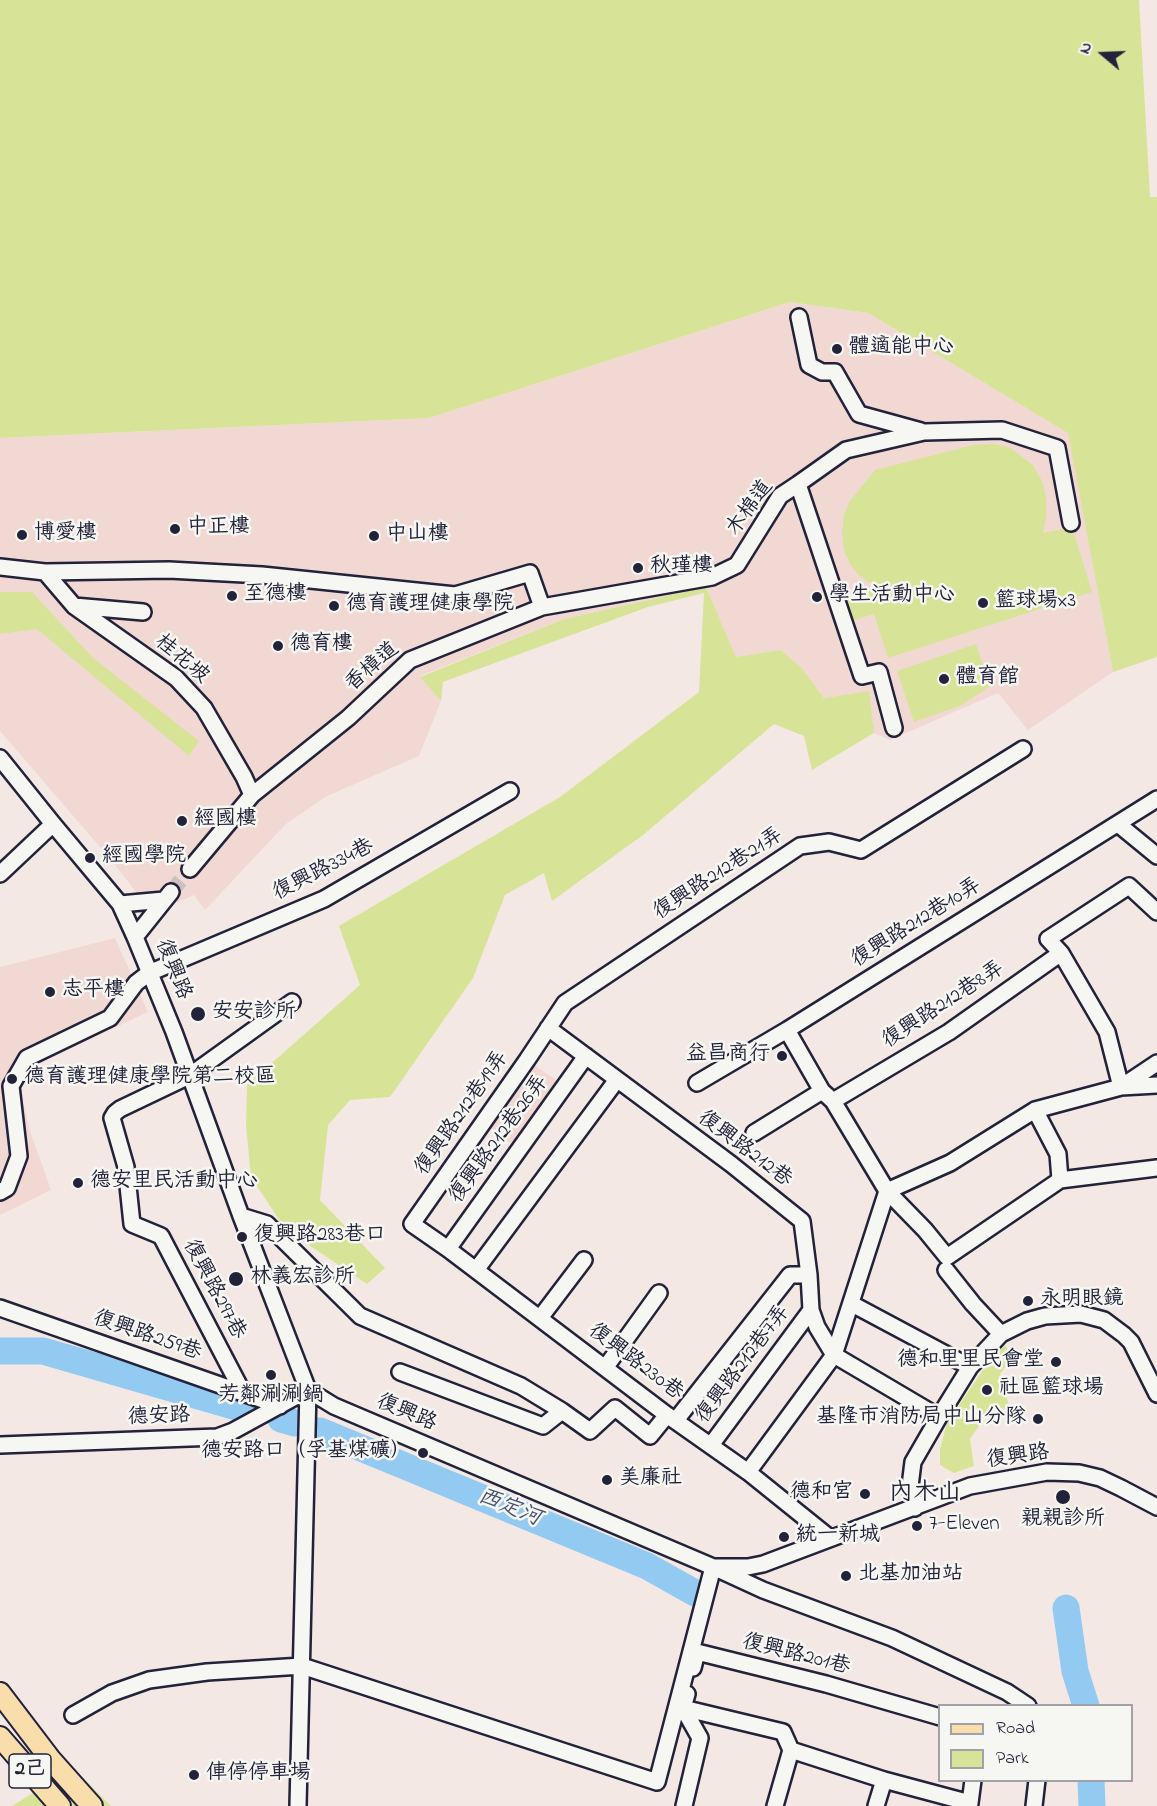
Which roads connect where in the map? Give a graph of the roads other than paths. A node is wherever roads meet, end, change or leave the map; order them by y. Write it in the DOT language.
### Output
graph roads {
  1 [pos="799,317"];
  2 [pos="924,432"];
  3 [pos="798,484"];
  4 [pos="1071,523"];
  5 [pos="0,567"];
  6 [pos="45,572"];
  7 [pos="74,606"];
  8 [pos="542,607"];
  9 [pos="144,612"];
  10 [pos="894,728"];
  11 [pos="1023,748"];
  12 [pos="0,758"];
  13 [pos="510,791"];
  14 [pos="252,795"];
  15 [pos="1157,799"];
  16 [pos="52,824"];
  17 [pos="1118,824"];
  18 [pos="1157,856"];
  19 [pos="190,869"];
  20 [pos="0,874"];
  21 [pos="120,904"];
  22 [pos="1157,912"];
  23 [pos="135,937"];
  24 [pos="1061,953"];
  25 [pos="149,973"];
  26 [pos="292,1002"];
  27 [pos="548,1028"];
  28 [pos="787,1030"];
  29 [pos="586,1056"];
  30 [pos="1157,1063"];
  31 [pos="189,1076"];
  32 [pos="616,1081"];
  33 [pos="698,1083"];
  34 [pos="1157,1085"];
  35 [pos="1121,1087"];
  36 [pos="828,1096"];
  37 [pos="1035,1110"];
  38 [pos="754,1133"];
  39 [pos="1157,1168"];
  40 [pos="1060,1180"];
  41 [pos="887,1191"];
  42 [pos="0,1192"];
  43 [pos="241,1216"];
  44 [pos="412,1224"];
  45 [pos="448,1249"];
  46 [pos="584,1260"];
  47 [pos="476,1270"];
  48 [pos="946,1270"];
  49 [pos="810,1275"];
  50 [pos="659,1293"];
  51 [pos="852,1304"];
  52 [pos="0,1308"];
  53 [pos="812,1310"];
  54 [pos="540,1318"];
  55 [pos="1000,1334"];
  56 [pos="834,1355"];
  57 [pos="970,1367"];
  58 [pos="605,1368"];
  59 [pos="400,1372"];
  60 [pos="308,1390"];
  61 [pos="242,1391"];
  62 [pos="1157,1394"];
  63 [pos="280,1406"];
  64 [pos="562,1411"];
  65 [pos="939,1417"];
  66 [pos="671,1418"];
  67 [pos="0,1445"];
  68 [pos="711,1445"];
  69 [pos="748,1472"];
  70 [pos="1157,1507"];
  71 [pos="915,1508"];
  72 [pos="830,1538"];
  73 [pos="763,1564"];
  74 [pos="713,1567"];
  75 [pos="763,1590"];
  76 [pos="302,1666"];
  77 [pos="0,1693"];
  78 [pos="1025,1704"];
  79 [pos="683,1708"];
  80 [pos="73,1715"];
  81 [pos="938,1717"];
  82 [pos="0,1737"];
  83 [pos="791,1750"];
  84 [pos="884,1780"];
  85 [pos="973,1782"];
  86 [pos="1037,1782"];
  87 [pos="970,1805"];
  88 [pos="60,1806"];
  89 [pos="92,1806"];
  90 [pos="298,1806"];
  91 [pos="684,1806"];
  92 [pos="776,1806"];
  93 [pos="876,1806"];
  94 [pos="1034,1806"];
  1 -- 2 [label="street"];
  2 -- 3 [label="street"];
  2 -- 4 [label="street"];
  3 -- 8 [label="street, 木棉道"];
  3 -- 10 [label="street, 木棉道"];
  5 -- 6 [label="street"];
  6 -- 7 [label="street, 桂花坡"];
  6 -- 8 [label="street"];
  7 -- 9 [label="street"];
  7 -- 14 [label="street, 桂花坡"];
  8 -- 14 [label="street, 香樟道"];
  11 -- 27 [label="street, 復興路212巷21弄"];
  12 -- 16 [label="street, 復興路"];
  13 -- 25 [label="street, 復興路334巷"];
  14 -- 19 [label="street"];
  15 -- 17 [label="street, 復興路212巷10弄"];
  16 -- 20 [label="street"];
  16 -- 21 [label="street, 復興路"];
  17 -- 18 [label="street"];
  17 -- 28 [label="street, 復興路212巷10弄"];
  21 -- 23 [label="street, 復興路"];
  21 -- 23 [label="street"];
  22 -- 24 [label="street"];
  23 -- 25 [label="street, 復興路"];
  24 -- 35 [label="street"];
  24 -- 36 [label="street, 復興路212巷8弄"];
  25 -- 31 [label="street, 復興路"];
  25 -- 42 [label="street"];
  26 -- 31 [label="street, 復興路297巷"];
  27 -- 29 [label="street, 復興路212巷"];
  27 -- 44 [label="street, 復興路212巷19弄"];
  28 -- 33 [label="street, 復興路212巷10弄"];
  28 -- 36 [label="street"];
  29 -- 32 [label="street, 復興路212巷"];
  29 -- 45 [label="street, 復興路212巷26弄"];
  30 -- 35 [label="street"];
  31 -- 43 [label="street, 復興路"];
  31 -- 61 [label="street, 復興路297巷"];
  32 -- 47 [label="street"];
  32 -- 49 [label="street, 復興路212巷"];
  34 -- 35 [label="street"];
  35 -- 37 [label="street"];
  36 -- 38 [label="street, 復興路212巷8弄"];
  36 -- 41 [label="street"];
  37 -- 40 [label="street"];
  37 -- 41 [label="street"];
  39 -- 40 [label="street"];
  40 -- 41 [label="street"];
  41 -- 51 [label="street"];
  43 -- 60 [label="street, 復興路"];
  43 -- 64 [label="street"];
  44 -- 45 [label="street, 復興路230巷"];
  45 -- 47 [label="street, 復興路230巷"];
  46 -- 54 [label="street"];
  47 -- 54 [label="street, 復興路230巷"];
  48 -- 55 [label="street"];
  49 -- 53 [label="street, 復興路212巷"];
  49 -- 66 [label="street"];
  50 -- 58 [label="street"];
  51 -- 56 [label="street"];
  51 -- 57 [label="street"];
  52 -- 61 [label="street, 復興路259巷"];
  53 -- 56 [label="street, 復興路212巷"];
  53 -- 68 [label="street, 復興路212巷7弄"];
  54 -- 58 [label="street, 復興路230巷"];
  55 -- 57 [label="street"];
  55 -- 62 [label="street"];
  56 -- 65 [label="street, 復興路212巷"];
  56 -- 69 [label="street"];
  57 -- 65 [label="street"];
  58 -- 66 [label="street, 復興路230巷"];
  59 -- 64 [label="street"];
  60 -- 63 [label="street, 德安路"];
  60 -- 74 [label="street, 復興路"];
  60 -- 76 [label="street"];
  61 -- 63 [label="street, 復興路259巷"];
  63 -- 67 [label="street, 德安路"];
  64 -- 66 [label="street"];
  65 -- 71 [label="street"];
  66 -- 68 [label="street, 復興路230巷"];
  68 -- 69 [label="street, 復興路230巷"];
  69 -- 72 [label="street, 復興路230巷"];
  70 -- 71 [label="street, 復興路"];
  71 -- 72 [label="street, 復興路"];
  72 -- 73 [label="street, 復興路"];
  73 -- 74 [label="street, 復興路"];
  73 -- 75 [label="street"];
  74 -- 75 [label="street"];
  74 -- 76 [label="street"];
  75 -- 78 [label="street"];
  76 -- 80 [label="street"];
  76 -- 90 [label="street"];
  77 -- 89 [label="main road"];
  79 -- 81 [label="street, 復興路201巷"];
  79 -- 83 [label="street"];
  79 -- 91 [label="street"];
  82 -- 88 [label="main road, 2己"];
  83 -- 84 [label="street"];
  83 -- 92 [label="street"];
  84 -- 87 [label="street"];
  84 -- 93 [label="street"];
  85 -- 87 [label="street"];
  86 -- 94 [label="street"];
}
